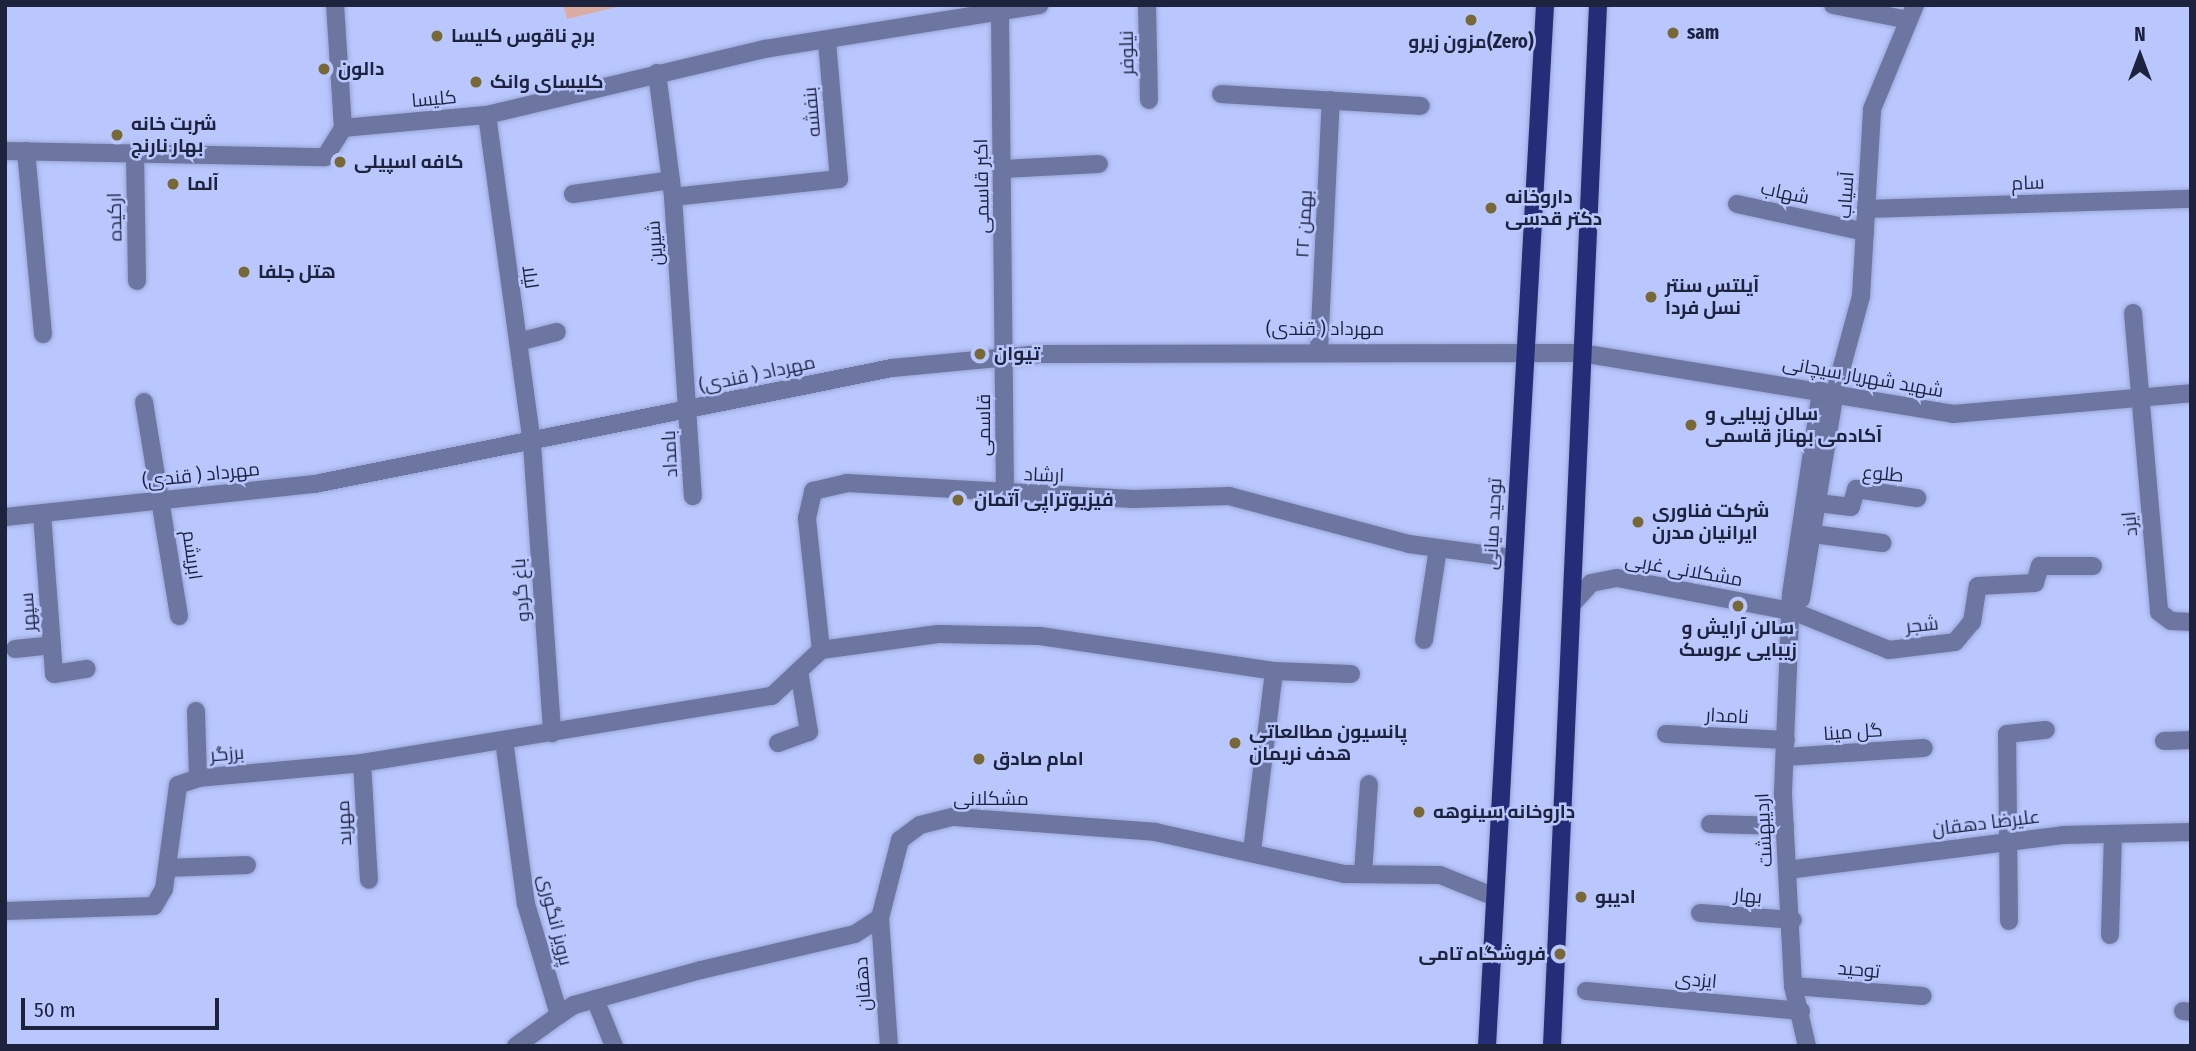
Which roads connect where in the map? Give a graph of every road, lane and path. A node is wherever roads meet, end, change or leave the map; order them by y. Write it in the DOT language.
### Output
graph roads {
  1 [pos="335,5"];
  2 [pos="1040,5"];
  3 [pos="1147,5"];
  4 [pos="1545,5"];
  5 [pos="1598,5"];
  6 [pos="1833,5"];
  7 [pos="1912,12"];
  8 [pos="1000,15"];
  9 [pos="827,41"];
  10 [pos="657,73"];
  11 [pos="1221,94"];
  12 [pos="1149,100"];
  13 [pos="1331,100"];
  14 [pos="1421,106"];
  15 [pos="486,115"];
  16 [pos="343,128"];
  17 [pos="5,151"];
  18 [pos="26,151"];
  19 [pos="135,152"];
  20 [pos="1099,164"];
  21 [pos="1003,169"];
  22 [pos="672,188"];
  23 [pos="573,194"];
  24 [pos="2191,199"];
  25 [pos="1737,204"];
  26 [pos="1866,209"];
  27 [pos="1865,232"];
  28 [pos="137,281"];
  29 [pos="2133,313"];
  30 [pos="557,332"];
  31 [pos="43,334"];
  32 [pos="518,342"];
  33 [pos="1319,350"];
  34 [pos="1524,352"];
  35 [pos="1581,354"];
  36 [pos="1006,357"];
  37 [pos="1828,391"];
  38 [pos="2191,394"];
  39 [pos="2140,398"];
  40 [pos="144,402"];
  41 [pos="688,410"];
  42 [pos="532,444"];
  43 [pos="1005,494"];
  44 [pos="693,496"];
  45 [pos="1917,498"];
  46 [pos="163,500"];
  47 [pos="1818,503"];
  48 [pos="42,513"];
  49 [pos="5,517"];
  50 [pos="1813,534"];
  51 [pos="1882,543"];
  52 [pos="1438,549"];
  53 [pos="1513,558"];
  54 [pos="2093,566"];
  55 [pos="1574,602"];
  56 [pos="1795,612"];
  57 [pos="179,616"];
  58 [pos="2191,622"];
  59 [pos="1424,640"];
  60 [pos="52,645"];
  61 [pos="15,649"];
  62 [pos="821,650"];
  63 [pos="87,669"];
  64 [pos="799,671"];
  65 [pos="1274,671"];
  66 [pos="1351,674"];
  67 [pos="196,711"];
  68 [pos="2046,730"];
  69 [pos="552,733"];
  70 [pos="1666,734"];
  71 [pos="504,740"];
  72 [pos="2191,740"];
  73 [pos="2164,741"];
  74 [pos="778,743"];
  75 [pos="1924,748"];
  76 [pos="1785,749"];
  77 [pos="362,763"];
  78 [pos="198,778"];
  79 [pos="1369,783"];
  80 [pos="1710,824"];
  81 [pos="1784,826"];
  82 [pos="2191,832"];
  83 [pos="2113,834"];
  84 [pos="2010,842"];
  85 [pos="1252,851"];
  86 [pos="247,865"];
  87 [pos="167,868"];
  88 [pos="1787,870"];
  89 [pos="1363,874"];
  90 [pos="369,880"];
  91 [pos="1495,897"];
  92 [pos="5,912"];
  93 [pos="1700,913"];
  94 [pos="880,918"];
  95 [pos="1793,920"];
  96 [pos="2009,921"];
  97 [pos="2110,935"];
  98 [pos="1793,986"];
  99 [pos="1586,991"];
  100 [pos="1923,996"];
  101 [pos="595,999"];
  102 [pos="1801,1011"];
  103 [pos="559,1015"];
  104 [pos="516,1046"];
  105 [pos="614,1046"];
  106 [pos="889,1046"];
  107 [pos="1488,1046"];
  108 [pos="1552,1046"];
  109 [pos="1807,1046"];
  1 -- 16 [label="street"];
  2 -- 8 [label="street, کلیسا"];
  3 -- 12 [label="street, نیلوفر"];
  4 -- 34 [label="main road, توحید میانی"];
  5 -- 35 [label="main road"];
  6 -- 7 [label="street"];
  7 -- 26 [label="street, آسیاب"];
  8 -- 9 [label="street, کلیسا"];
  8 -- 21 [label="street, اکبر قاسمی"];
  9 -- 10 [label="street, کلیسا"];
  9 -- 22 [label="street, بنفشه"];
  10 -- 15 [label="street, کلیسا"];
  10 -- 22 [label="street, شیرین"];
  11 -- 13 [label="street"];
  13 -- 14 [label="street"];
  13 -- 33 [label="street, ۲۲ بهمن"];
  15 -- 16 [label="street, کلیسا"];
  15 -- 32 [label="street, لیلا"];
  16 -- 19 [label="street"];
  17 -- 18 [label="street"];
  18 -- 19 [label="street"];
  18 -- 31 [label="street"];
  19 -- 28 [label="street, ارکیده"];
  20 -- 21 [label="street"];
  21 -- 36 [label="street, اکبر قاسمی"];
  22 -- 23 [label="street"];
  22 -- 41 [label="street, شیرین"];
  24 -- 26 [label="street, سام"];
  25 -- 27 [label="street, شهاب"];
  26 -- 27 [label="street, آسیاب"];
  27 -- 37 [label="street, آسیاب"];
  29 -- 39 [label="street"];
  30 -- 32 [label="street"];
  32 -- 42 [label="street, لیلا"];
  33 -- 34 [label="street, مهرداد ( قندی)"];
  33 -- 36 [label="street, مهرداد ( قندی)"];
  34 -- 35 [label="street, مهرداد ( قندی)"];
  34 -- 53 [label="main road, توحید میانی"];
  35 -- 37 [label="street, شهید شهریار سیچانی"];
  35 -- 55 [label="main road"];
  36 -- 41 [label="street, مهرداد ( قندی)"];
  36 -- 43 [label="street, قاسمی"];
  37 -- 39 [label="street, شهید شهریار سیچانی"];
  37 -- 47 [label="street, اردیبهشت"];
  37 -- 56 [label="street, اردیبهشت"];
  38 -- 39 [label="street, شهید شهریار سیچانی"];
  39 -- 58 [label="street, ایزد"];
  40 -- 46 [label="street, ابریشم"];
  41 -- 42 [label="street, مهرداد ( قندی)"];
  41 -- 44 [label="street, بامداد"];
  42 -- 46 [label="street, مهرداد ( قندی)"];
  42 -- 69 [label="street, باغ گردو"];
  43 -- 52 [label="street, ارشاد"];
  43 -- 62 [label="street, ارشاد"];
  45 -- 47 [label="street, طلوع"];
  46 -- 48 [label="street, مهرداد ( قندی)"];
  46 -- 57 [label="street, ابریشم"];
  47 -- 50 [label="street, اردیبهشت"];
  48 -- 49 [label="street, مهرداد ( قندی)"];
  48 -- 60 [label="street, سپهر"];
  50 -- 51 [label="street"];
  50 -- 56 [label="street, اردیبهشت"];
  52 -- 53 [label="street, ارشاد"];
  52 -- 59 [label="street"];
  53 -- 91 [label="main road, توحید میانی"];
  54 -- 56 [label="street, شجر"];
  55 -- 56 [label="street, مشکلانی غربی"];
  55 -- 108 [label="main road"];
  56 -- 76 [label="street, اردیبهشت"];
  60 -- 61 [label="street"];
  60 -- 63 [label="street, سپهر"];
  62 -- 64 [label="street"];
  62 -- 65 [label="street"];
  64 -- 69 [label="street"];
  64 -- 74 [label="street"];
  65 -- 66 [label="street"];
  65 -- 85 [label="street"];
  67 -- 78 [label="street"];
  68 -- 84 [label="street"];
  69 -- 71 [label="street, برزگر"];
  70 -- 76 [label="street, نامدار"];
  71 -- 77 [label="street, برزگر"];
  71 -- 103 [label="street, پرویز انگوری"];
  72 -- 73 [label="street"];
  75 -- 76 [label="street, گل مینا"];
  76 -- 81 [label="street, اردیبهشت"];
  77 -- 78 [label="street, برزگر"];
  77 -- 90 [label="street, مهربد"];
  78 -- 87 [label="street, برزگر"];
  79 -- 89 [label="street"];
  80 -- 81 [label="street"];
  81 -- 88 [label="street, اردیبهشت"];
  82 -- 83 [label="street, علیرضا دهقان"];
  83 -- 84 [label="street, علیرضا دهقان"];
  83 -- 97 [label="street"];
  84 -- 88 [label="street, علیرضا دهقان"];
  84 -- 96 [label="street"];
  85 -- 89 [label="street, مشکلانی"];
  85 -- 94 [label="street, مشکلانی"];
  86 -- 87 [label="street"];
  87 -- 92 [label="street, برزگر"];
  88 -- 95 [label="street, اردیبهشت"];
  89 -- 91 [label="street, مشکلانی"];
  91 -- 107 [label="main road, توحید میانی"];
  93 -- 95 [label="street, بهار"];
  94 -- 101 [label="street"];
  94 -- 106 [label="street, دهقان"];
  95 -- 98 [label="street, اردیبهشت"];
  98 -- 100 [label="street, توحید"];
  98 -- 102 [label="street, اردیبهشت"];
  99 -- 102 [label="street, ایزدی"];
  101 -- 103 [label="street"];
  101 -- 105 [label="street"];
  102 -- 109 [label="street, اردیبهشت"];
  103 -- 104 [label="street"];
}
